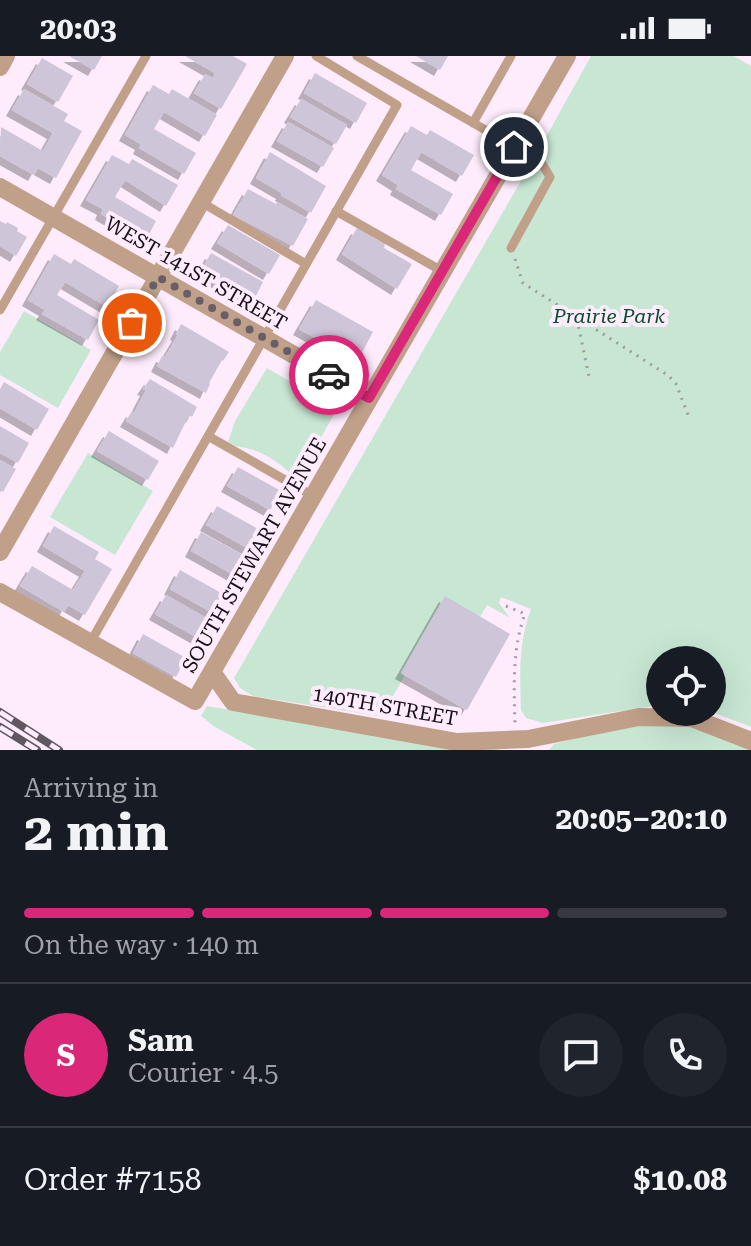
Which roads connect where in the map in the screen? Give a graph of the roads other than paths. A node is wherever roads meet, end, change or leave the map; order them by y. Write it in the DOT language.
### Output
graph roads {
  1 [pos="6,56"];
  2 [pos="146,56"];
  3 [pos="285,56"];
  4 [pos="316,56"];
  5 [pos="357,56"];
  6 [pos="511,56"];
  7 [pos="567,56"];
  8 [pos="0,67"];
  9 [pos="473,123"];
  10 [pos="514,147"];
  11 [pos="0,187"];
  12 [pos="201,202"];
  13 [pos="336,211"];
  14 [pos="54,218"];
  15 [pos="511,248"];
  16 [pos="306,264"];
  17 [pos="442,271"];
  18 [pos="158,277"];
  19 [pos="0,310"];
  20 [pos="264,338"];
  21 [pos="369,398"];
  22 [pos="208,436"];
  23 [pos="313,496"];
  24 [pos="0,552"];
  25 [pos="0,592"];
  26 [pos="90,643"];
  27 [pos="212,672"];
  28 [pos="751,741"];
  29 [pos="525,743"];
  1 -- 8 [label="street"];
  2 -- 14 [label="lane"];
  3 -- 12 [label="street"];
  4 -- 13 [label="lane"];
  5 -- 9 [label="lane"];
  6 -- 9 [label="lane"];
  7 -- 10 [label="street, SOUTH STEWART AVENUE"];
  9 -- 10 [label="lane"];
  10 -- 15 [label="lane"];
  10 -- 17 [label="street, SOUTH STEWART AVENUE"];
  11 -- 14 [label="street, WEST 141ST STREET"];
  12 -- 16 [label="lane"];
  12 -- 18 [label="street"];
  13 -- 16 [label="lane"];
  13 -- 17 [label="lane"];
  14 -- 18 [label="street, WEST 141ST STREET"];
  14 -- 19 [label="lane"];
  16 -- 20 [label="lane"];
  17 -- 21 [label="street, SOUTH STEWART AVENUE"];
  18 -- 20 [label="street, WEST 141ST STREET"];
  18 -- 24 [label="street"];
  20 -- 21 [label="street, WEST 141ST STREET"];
  20 -- 22 [label="lane"];
  21 -- 23 [label="street, SOUTH STEWART AVENUE"];
  22 -- 23 [label="lane"];
  22 -- 26 [label="lane"];
  23 -- 27 [label="street, SOUTH STEWART AVENUE"];
  25 -- 26 [label="street"];
  26 -- 27 [label="street, SOUTH STEWART AVENUE"];
  27 -- 29 [label="street, 140TH STREET"];
  28 -- 29 [label="street, 140TH STREET"];
}
